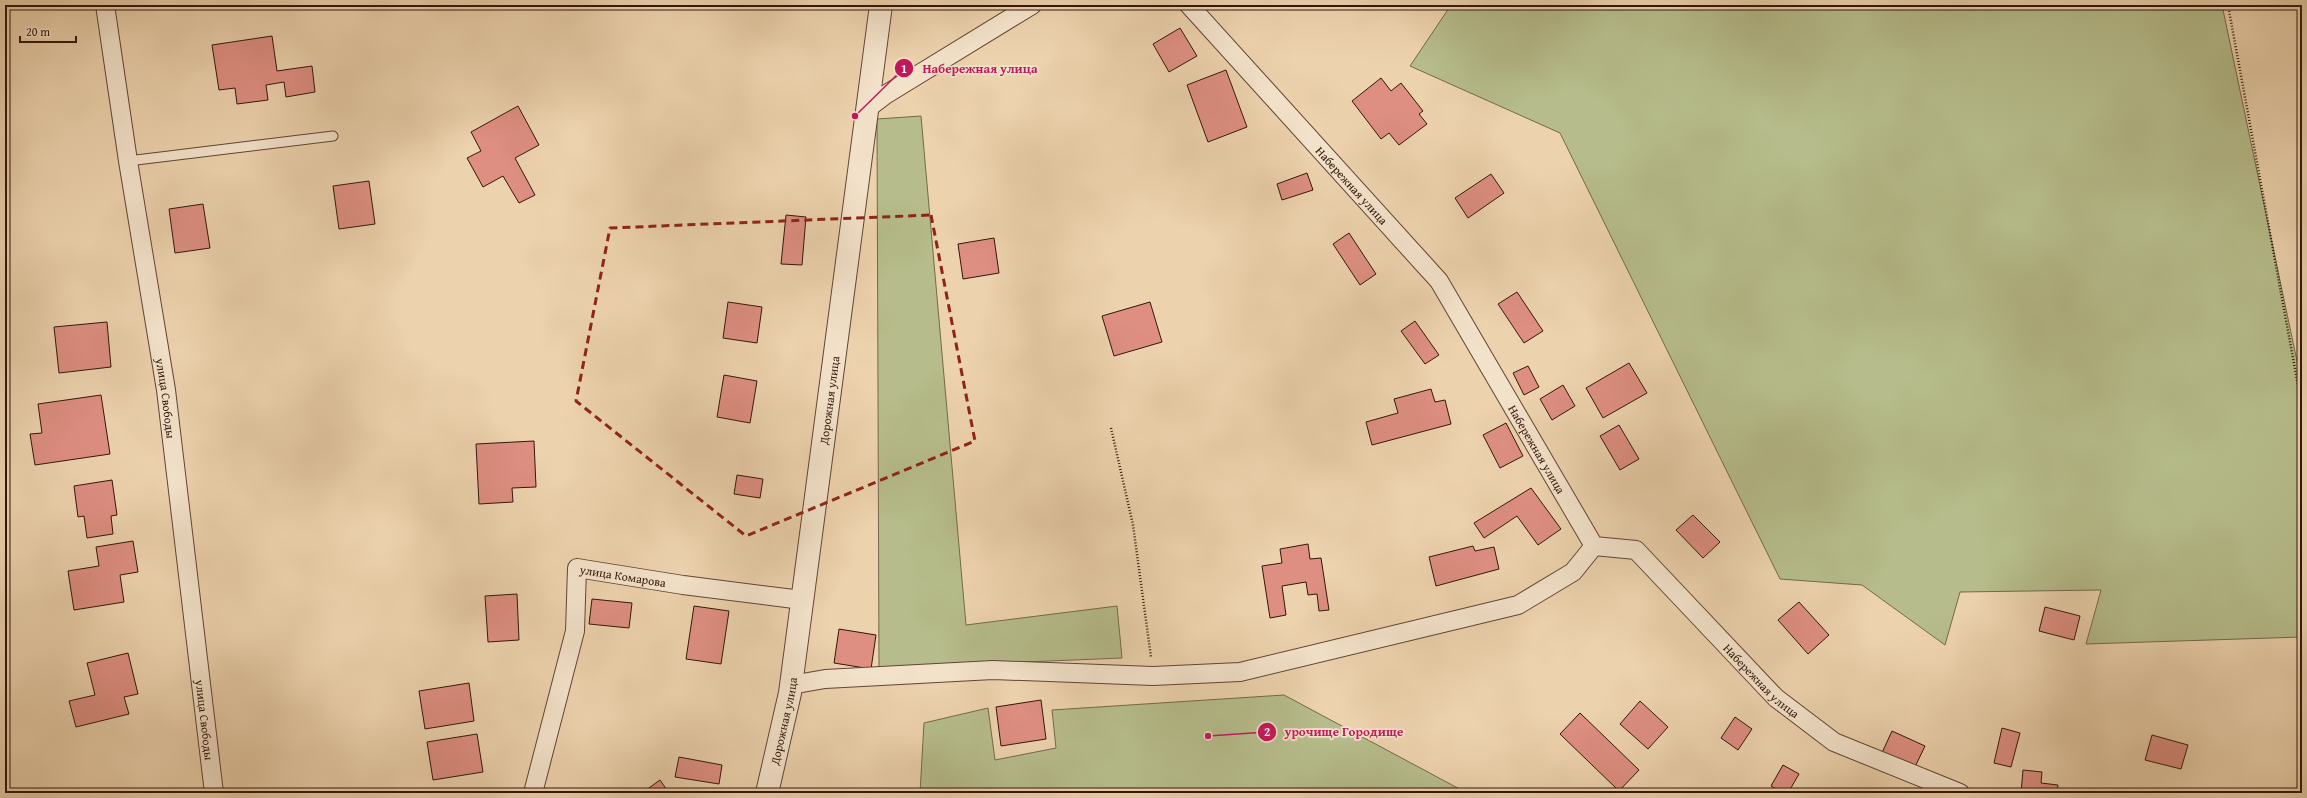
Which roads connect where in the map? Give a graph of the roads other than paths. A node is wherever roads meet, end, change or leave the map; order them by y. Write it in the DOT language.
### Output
graph roads {
  1 [pos="104,5"];
  2 [pos="881,5"];
  3 [pos="1032,5"];
  4 [pos="1190,5"];
  5 [pos="868,108"];
  6 [pos="333,136"];
  7 [pos="128,161"];
  8 [pos="1594,546"];
  9 [pos="802,600"];
  10 [pos="791,685"];
  11 [pos="214,793"];
  12 [pos="532,793"];
  13 [pos="766,793"];
  14 [pos="1960,793"];
  1 -- 7 [label="street, улица Свободы"];
  2 -- 5 [label="street, Дорожная улица"];
  3 -- 5 [label="street"];
  4 -- 8 [label="street, Набережная улица"];
  5 -- 9 [label="street, Дорожная улица"];
  6 -- 7 [label="lane"];
  7 -- 11 [label="street, улица Свободы"];
  8 -- 10 [label="street"];
  8 -- 14 [label="street, Набережная улица"];
  9 -- 10 [label="street, Дорожная улица"];
  9 -- 12 [label="street, улица Комарова"];
  10 -- 13 [label="street, Дорожная улица"];
}
